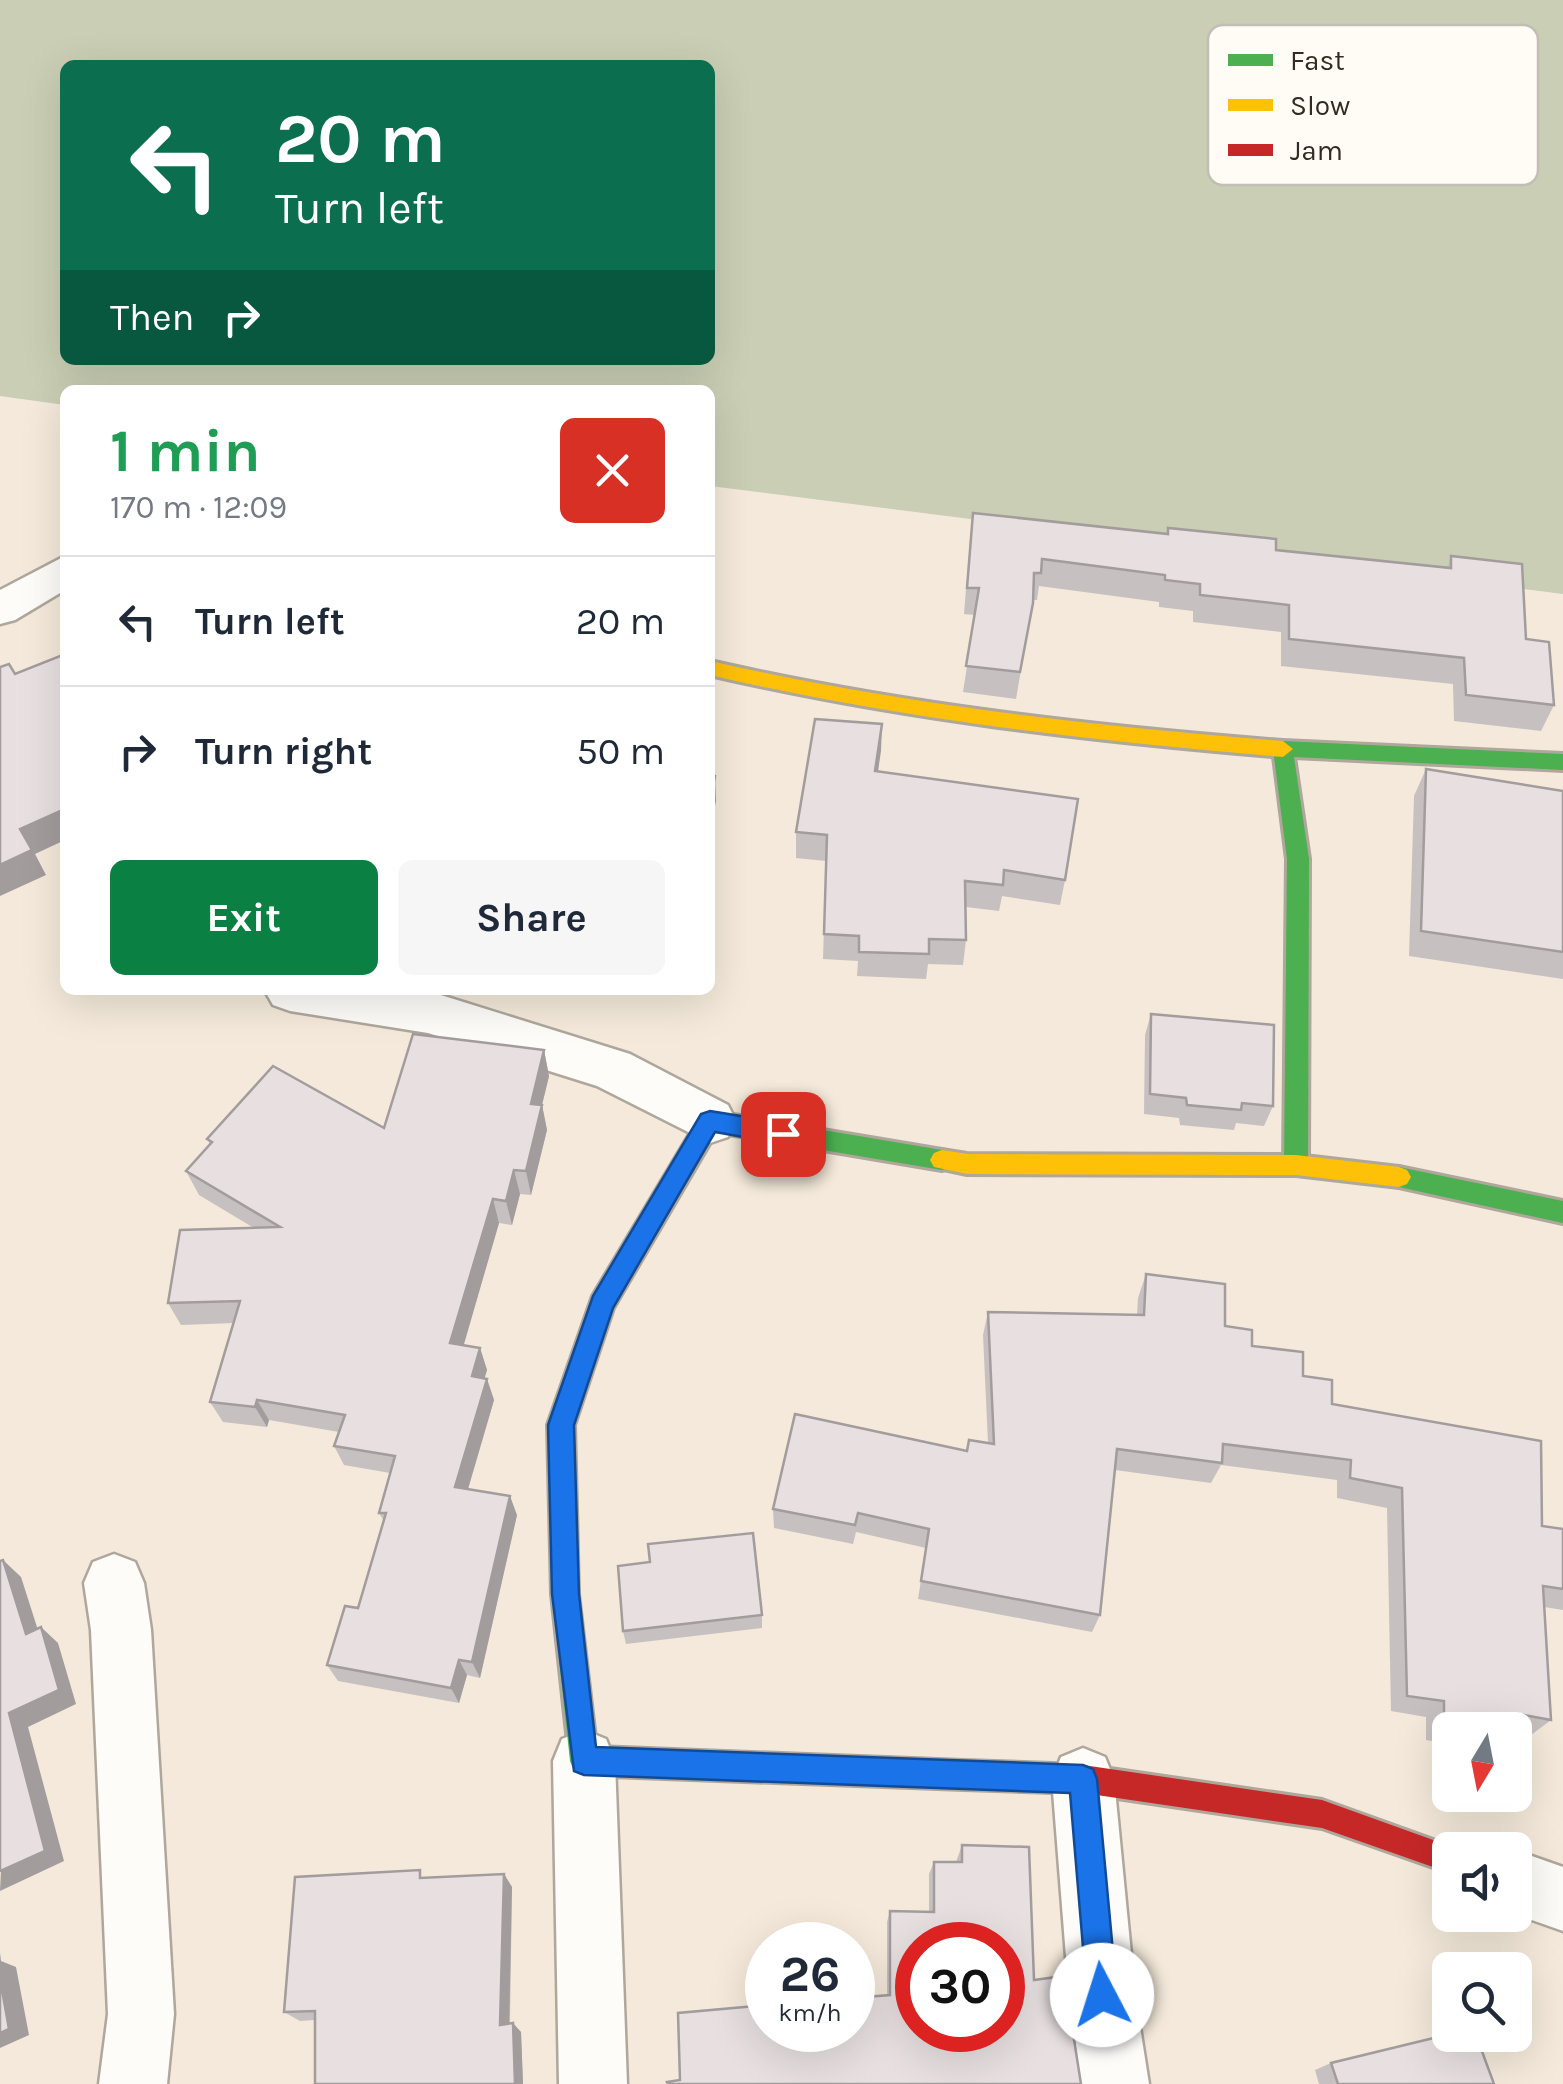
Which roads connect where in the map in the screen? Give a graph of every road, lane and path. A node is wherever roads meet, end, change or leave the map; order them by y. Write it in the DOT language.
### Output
graph roads {
  1 [pos="60,574"];
  2 [pos="0,609"];
  3 [pos="715,669"];
  4 [pos="1283,749"];
  5 [pos="1563,762"];
  6 [pos="316,995"];
  7 [pos="710,1121"];
  8 [pos="1296,1166"];
  9 [pos="1563,1212"];
  10 [pos="114,1582"];
  11 [pos="584,1761"];
  12 [pos="1083,1779"];
  13 [pos="1432,1853"];
  14 [pos="1532,1888"];
  15 [pos="1563,1899"];
  16 [pos="134,2084"];
  17 [pos="593,2084"];
  18 [pos="1115,2084"];
  1 -- 2 [label="street"];
  3 -- 4 [label="street"];
  4 -- 5 [label="street"];
  4 -- 8 [label="street"];
  6 -- 7 [label="street"];
  7 -- 8 [label="street"];
  7 -- 11 [label="street"];
  8 -- 9 [label="street"];
  10 -- 16 [label="street"];
  11 -- 12 [label="street"];
  11 -- 17 [label="street"];
  12 -- 13 [label="street"];
  12 -- 18 [label="street"];
  14 -- 15 [label="street"];
}
